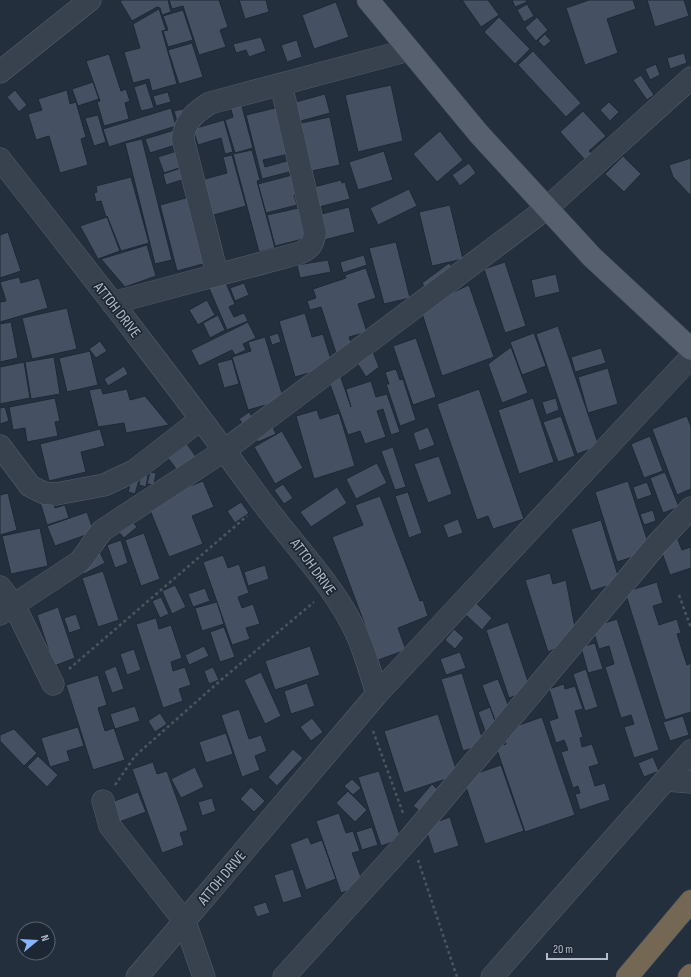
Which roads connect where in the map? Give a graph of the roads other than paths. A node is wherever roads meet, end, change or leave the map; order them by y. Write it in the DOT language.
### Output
graph roads {
  1 [pos="90,0"];
  2 [pos="372,1"];
  3 [pos="409,50"];
  4 [pos="0,72"];
  5 [pos="691,78"];
  6 [pos="281,84"];
  7 [pos="0,160"];
  8 [pos="547,208"];
  9 [pos="217,274"];
  10 [pos="112,303"];
  11 [pos="691,349"];
  12 [pos="691,357"];
  13 [pos="200,419"];
  14 [pos="0,446"];
  15 [pos="225,450"];
  16 [pos="691,508"];
  17 [pos="0,587"];
  18 [pos="7,610"];
  19 [pos="53,684"];
  20 [pos="377,694"];
  21 [pos="691,751"];
  22 [pos="665,780"];
  23 [pos="691,782"];
  24 [pos="103,801"];
  25 [pos="691,901"];
  26 [pos="185,922"];
  27 [pos="691,975"];
  28 [pos="137,977"];
  29 [pos="204,977"];
  30 [pos="284,977"];
  31 [pos="492,977"];
  32 [pos="627,977"];
  33 [pos="689,977"];
  1 -- 4 [label="street"];
  2 -- 3 [label="main road"];
  3 -- 6 [label="street"];
  3 -- 8 [label="main road"];
  5 -- 8 [label="street"];
  6 -- 9 [label="street"];
  6 -- 9 [label="street"];
  7 -- 10 [label="street, ATTOH DRIVE"];
  8 -- 11 [label="main road"];
  8 -- 15 [label="street"];
  9 -- 10 [label="street"];
  10 -- 13 [label="street, ATTOH DRIVE"];
  12 -- 20 [label="street"];
  13 -- 14 [label="street"];
  13 -- 15 [label="street, ATTOH DRIVE"];
  15 -- 18 [label="street"];
  15 -- 20 [label="street, ATTOH DRIVE"];
  16 -- 30 [label="street"];
  17 -- 18 [label="street"];
  18 -- 19 [label="street"];
  20 -- 26 [label="street, ATTOH DRIVE"];
  21 -- 22 [label="street"];
  22 -- 23 [label="street"];
  22 -- 31 [label="street"];
  24 -- 26 [label="street"];
  25 -- 32 [label="highway"];
  26 -- 28 [label="street, ATTOH DRIVE"];
  26 -- 29 [label="street"];
  27 -- 33 [label="highway"];
}
